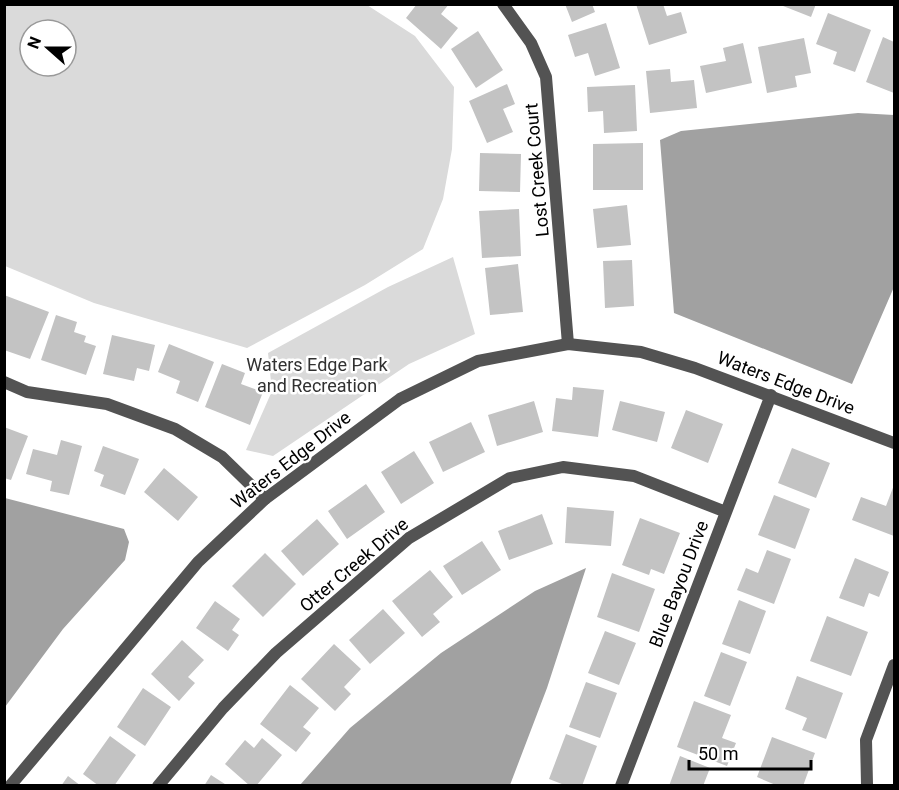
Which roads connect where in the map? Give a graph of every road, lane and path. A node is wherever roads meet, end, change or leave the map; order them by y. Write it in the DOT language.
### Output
graph roads {
  1 [pos="503,4"];
  2 [pos="568,344"];
  3 [pos="4,382"];
  4 [pos="771,395"];
  5 [pos="894,443"];
  6 [pos="265,499"];
  7 [pos="726,512"];
  8 [pos="894,665"];
  9 [pos="867,784"];
  10 [pos="10,786"];
  11 [pos="158,786"];
  12 [pos="621,786"];
  1 -- 2 [label="street, Lost Creek Court"];
  2 -- 4 [label="street, Waters Edge Drive"];
  2 -- 6 [label="street, Waters Edge Drive"];
  3 -- 6 [label="street"];
  4 -- 5 [label="street, Waters Edge Drive"];
  4 -- 7 [label="street, Blue Bayou Drive"];
  6 -- 10 [label="street, Waters Edge Drive"];
  7 -- 11 [label="street, Otter Creek Drive"];
  7 -- 12 [label="street, Blue Bayou Drive"];
  8 -- 9 [label="street"];
}
